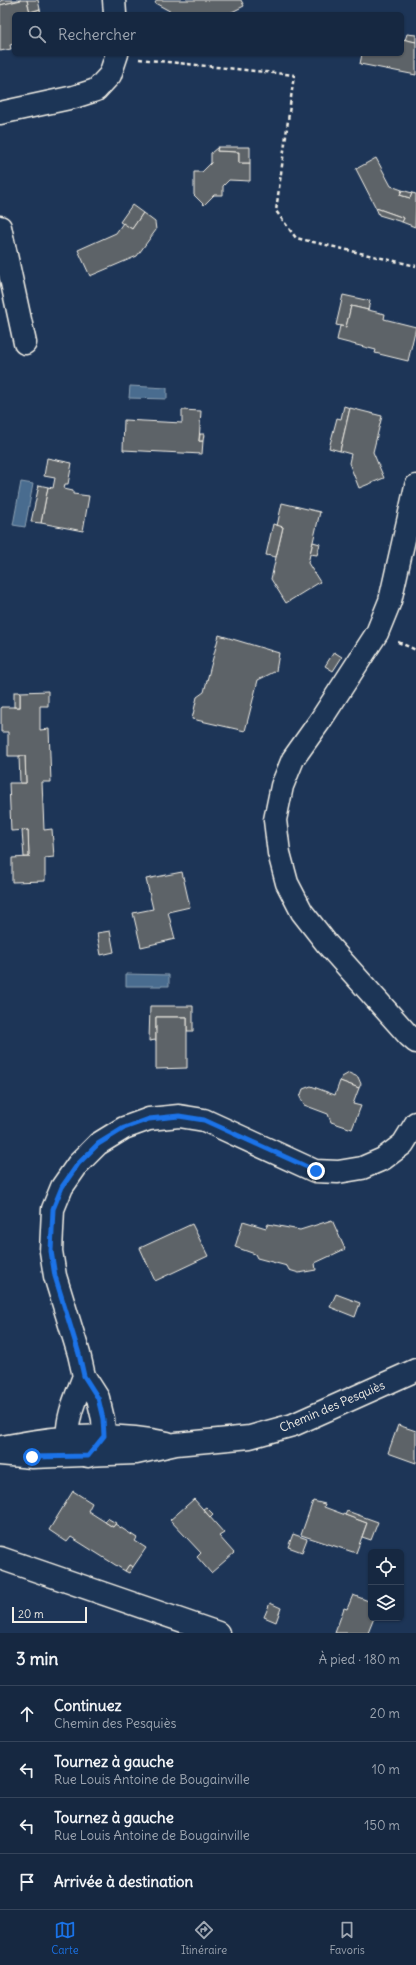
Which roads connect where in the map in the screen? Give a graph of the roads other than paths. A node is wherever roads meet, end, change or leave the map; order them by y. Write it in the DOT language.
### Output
graph roads {
  1 [pos="114,0"];
  2 [pos="115,12"];
  3 [pos="116,56"];
  4 [pos="0,113"];
  5 [pos="0,227"];
  6 [pos="25,343"];
  7 [pos="416,486"];
  8 [pos="416,1042"];
  9 [pos="416,1123"];
  10 [pos="416,1370"];
  11 [pos="84,1376"];
  12 [pos="104,1436"];
  13 [pos="68,1438"];
  14 [pos="176,1444"];
  15 [pos="0,1447"];
  16 [pos="0,1454"];
  17 [pos="88,1456"];
  18 [pos="0,1558"];
  19 [pos="218,1633"];
  1 -- 2 [label="street"];
  3 -- 4 [label="street"];
  5 -- 6 [label="street"];
  7 -- 8 [label="street"];
  9 -- 11 [label="street"];
  10 -- 14 [label="street, Chemin des Pesquiès"];
  11 -- 12 [label="street"];
  11 -- 13 [label="street"];
  12 -- 13 [label="street, Chemin des Pesquiès"];
  12 -- 14 [label="street, Chemin des Pesquiès"];
  12 -- 17 [label="street"];
  13 -- 15 [label="street, Chemin des Pesquiès"];
  13 -- 17 [label="street"];
  14 -- 17 [label="street, Chemin des Pesquiès"];
  16 -- 17 [label="street, Chemin des Pesquiès"];
  18 -- 19 [label="street"];
}
